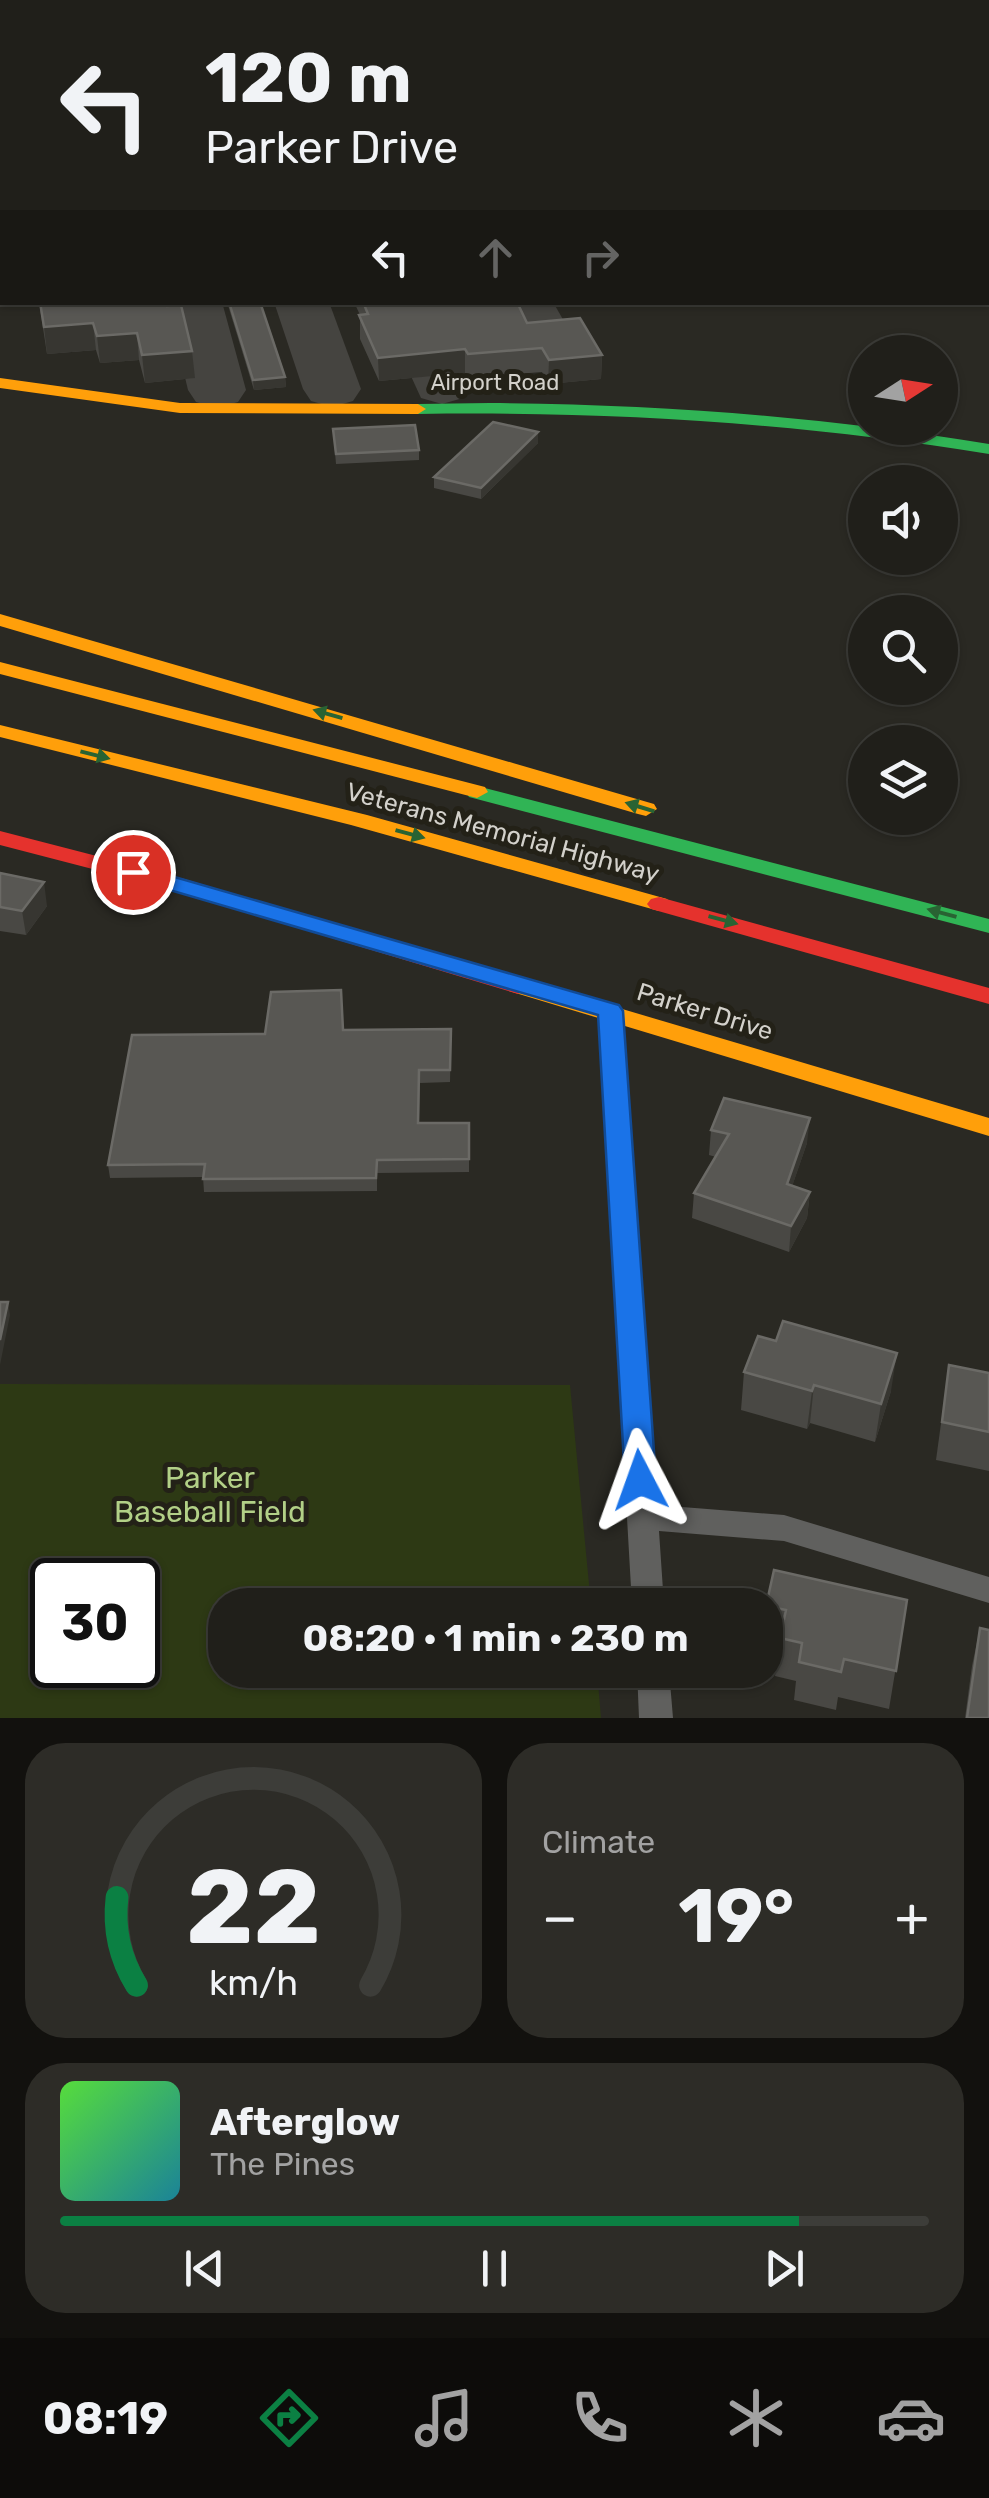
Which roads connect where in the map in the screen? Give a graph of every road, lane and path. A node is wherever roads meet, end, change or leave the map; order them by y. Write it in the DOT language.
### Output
graph roads {
  1 [pos="0,383"];
  2 [pos="989,450"];
  3 [pos="0,620"];
  4 [pos="0,668"];
  5 [pos="0,732"];
  6 [pos="673,817"];
  7 [pos="710,830"];
  8 [pos="0,838"];
  9 [pos="895,901"];
  10 [pos="989,926"];
  11 [pos="989,996"];
  12 [pos="610,1011"];
  13 [pos="989,1127"];
  14 [pos="643,1517"];
  15 [pos="647,1588"];
  16 [pos="989,1590"];
  17 [pos="654,1688"];
  18 [pos="656,1718"];
  1 -- 2 [label="main road, Airport Road"];
  6 -- 3 [label="main road, one-way"];
  4 -- 9 [label="main road, Veterans Memorial Highway"];
  5 -- 11 [label="main road, Veterans Memorial Highway, one-way"];
  7 -- 9 [label="main road"];
  8 -- 12 [label="main road, Parker Drive"];
  10 -- 9 [label="main road, Veterans Memorial Highway, one-way"];
  12 -- 13 [label="main road, Parker Drive"];
  12 -- 14 [label="street"];
  14 -- 15 [label="street"];
  14 -- 16 [label="street"];
  17 -- 18 [label="street"];
}
